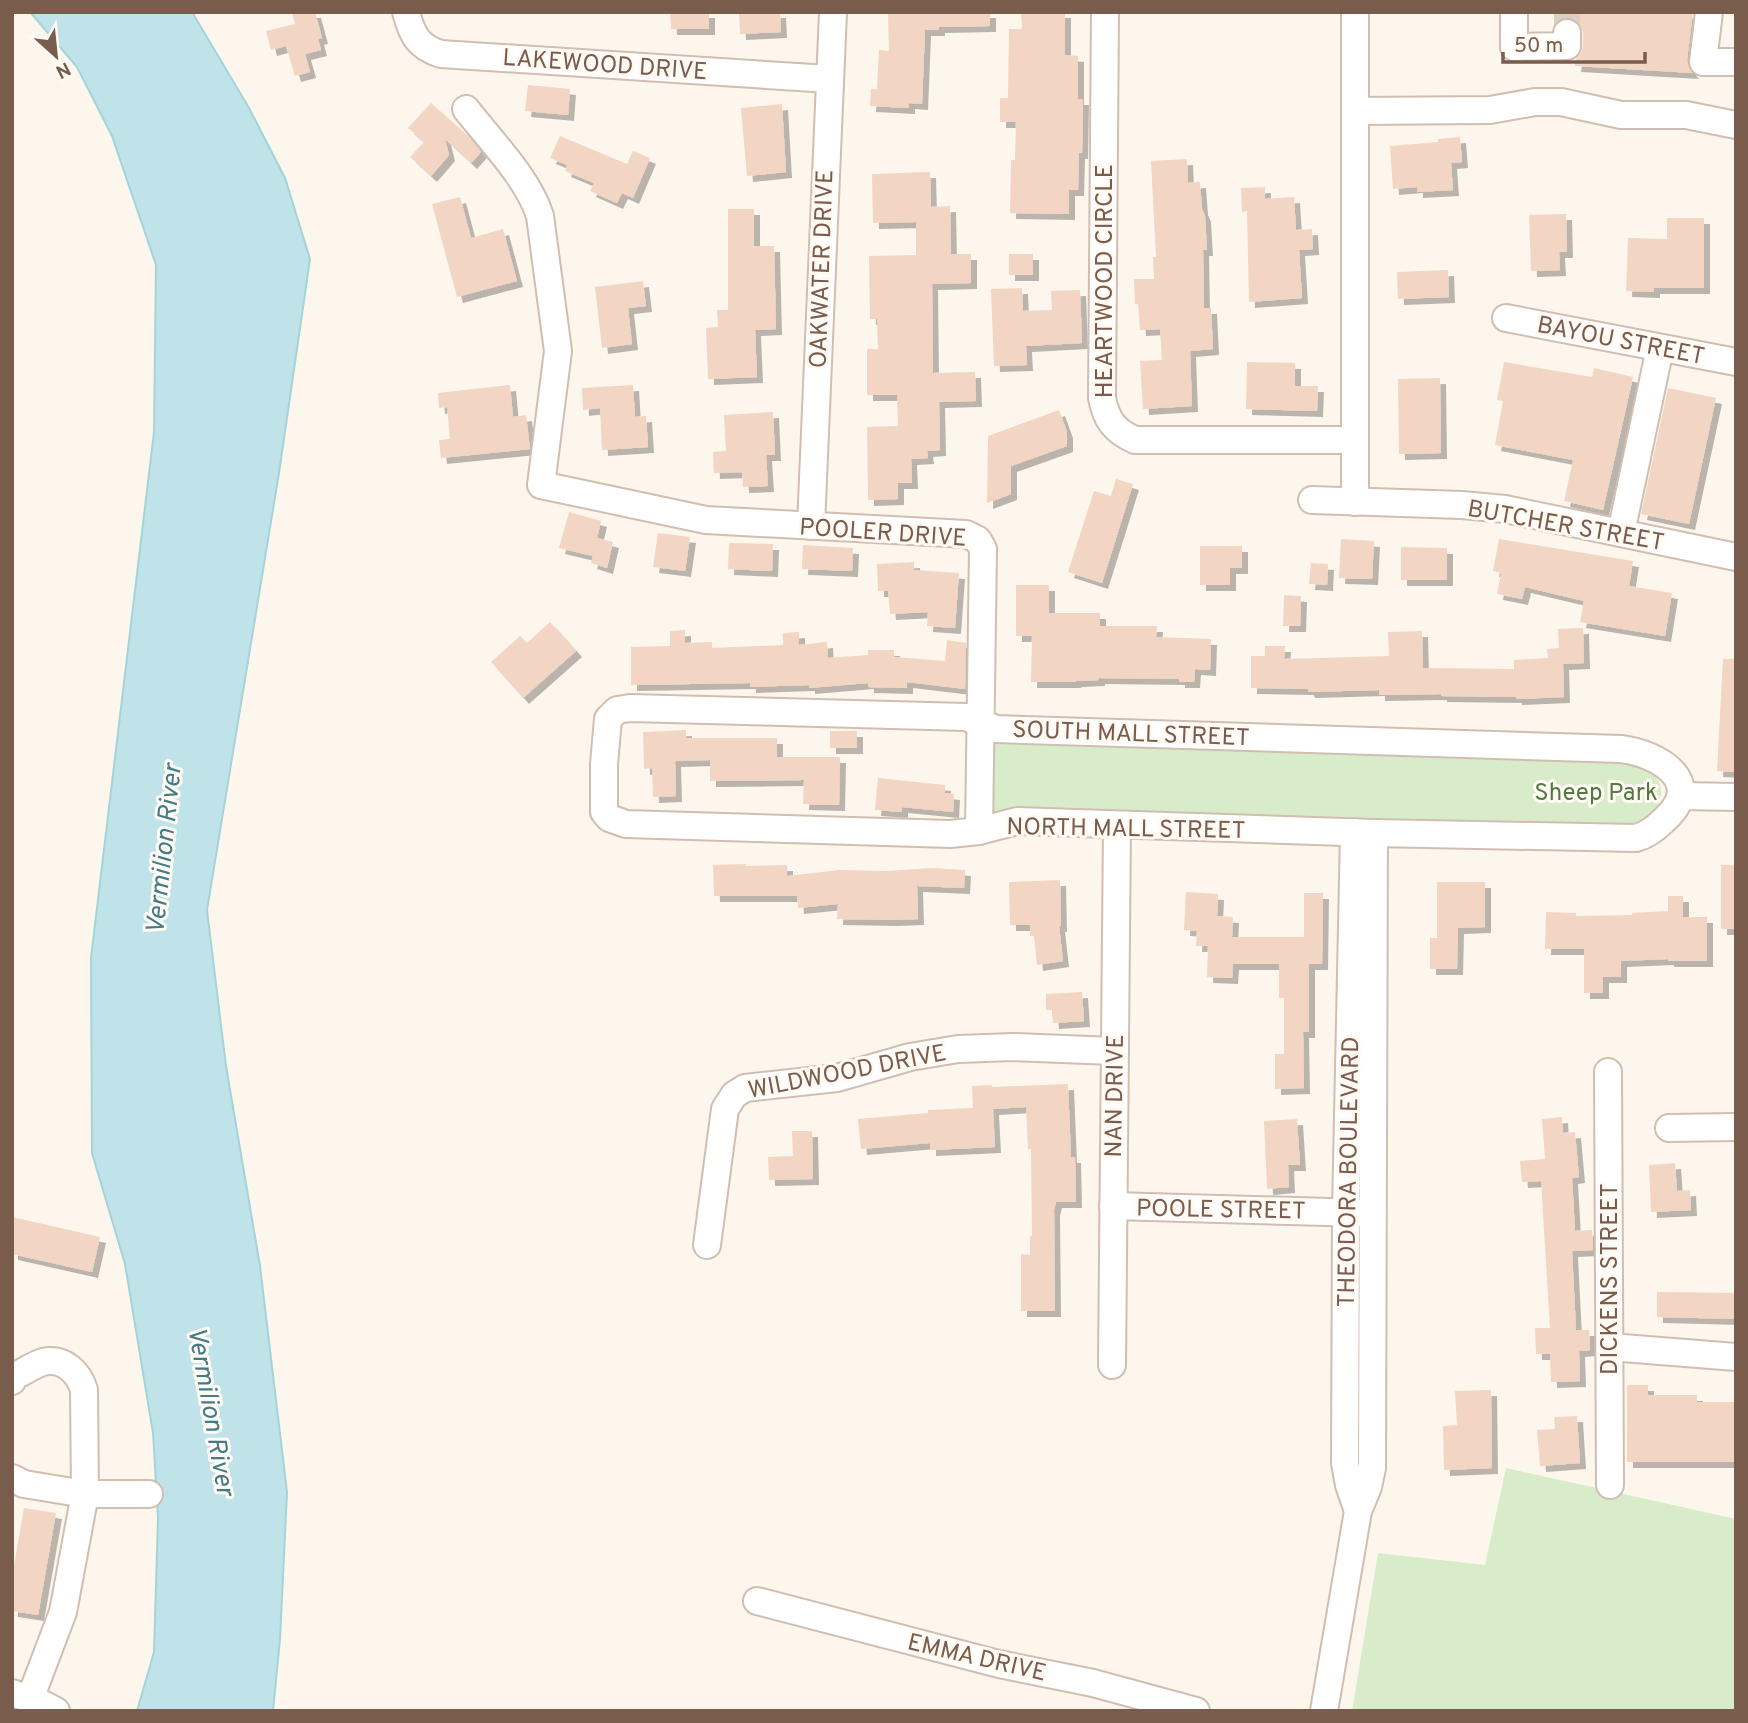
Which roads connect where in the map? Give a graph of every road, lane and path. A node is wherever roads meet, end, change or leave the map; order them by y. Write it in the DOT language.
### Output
graph roads {
  1 [pos="406,12"];
  2 [pos="832,12"];
  3 [pos="1105,12"];
  4 [pos="1354,12"];
  5 [pos="1514,12"];
  6 [pos="1709,12"];
  7 [pos="1567,33"];
  8 [pos="1736,62"];
  9 [pos="829,79"];
  10 [pos="466,108"];
  11 [pos="1355,111"];
  12 [pos="1736,125"];
  13 [pos="1506,318"];
  14 [pos="1660,348"];
  15 [pos="1736,362"];
  16 [pos="1355,440"];
  17 [pos="1312,500"];
  18 [pos="1355,502"];
  19 [pos="811,526"];
  20 [pos="1621,533"];
  21 [pos="1736,557"];
  22 [pos="979,721"];
  23 [pos="604,764"];
  24 [pos="1681,796"];
  25 [pos="1736,797"];
  26 [pos="1117,826"];
  27 [pos="979,831"];
  28 [pos="1364,833"];
  29 [pos="1114,1051"];
  30 [pos="1608,1072"];
  31 [pos="1736,1126"];
  32 [pos="1669,1128"];
  33 [pos="1113,1206"];
  34 [pos="1359,1212"];
  35 [pos="708,1245"];
  36 [pos="1610,1347"];
  37 [pos="1736,1357"];
  38 [pos="1112,1366"];
  39 [pos="12,1381"];
  40 [pos="12,1478"];
  41 [pos="1610,1485"];
  42 [pos="85,1494"];
  43 [pos="149,1494"];
  44 [pos="757,1601"];
  45 [pos="21,1696"];
  46 [pos="56,1711"];
  47 [pos="1196,1711"];
  48 [pos="1324,1711"];
  1 -- 9 [label="street, LAKEWOOD DRIVE"];
  2 -- 9 [label="street, OAKWATER DRIVE"];
  3 -- 16 [label="street, HEARTWOOD CIRCLE"];
  4 -- 11 [label="street"];
  5 -- 7 [label="street"];
  6 -- 8 [label="street"];
  9 -- 19 [label="street, OAKWATER DRIVE"];
  10 -- 19 [label="street, POOLER DRIVE"];
  11 -- 12 [label="street"];
  11 -- 16 [label="street"];
  13 -- 14 [label="street, BAYOU STREET"];
  14 -- 15 [label="street, BAYOU STREET"];
  14 -- 20 [label="street"];
  16 -- 18 [label="street"];
  17 -- 18 [label="street, BUTCHER STREET"];
  18 -- 20 [label="street, BUTCHER STREET"];
  19 -- 22 [label="street, POOLER DRIVE"];
  20 -- 21 [label="street, BUTCHER STREET"];
  22 -- 23 [label="street, SOUTH MALL STREET"];
  22 -- 24 [label="street, SOUTH MALL STREET"];
  22 -- 27 [label="street, POOLER DRIVE"];
  23 -- 27 [label="street, NORTH MALL STREET"];
  24 -- 25 [label="street"];
  24 -- 28 [label="street, NORTH MALL STREET"];
  26 -- 27 [label="street, NORTH MALL STREET"];
  26 -- 28 [label="street, NORTH MALL STREET"];
  26 -- 29 [label="street, NAN DRIVE"];
  28 -- 34 [label="street, THEODORA BOULEVARD"];
  29 -- 33 [label="street, NAN DRIVE"];
  29 -- 35 [label="street, WILDWOOD DRIVE"];
  30 -- 36 [label="street, DICKENS STREET"];
  31 -- 32 [label="street"];
  33 -- 34 [label="street, POOLE STREET"];
  33 -- 38 [label="street, NAN DRIVE"];
  34 -- 48 [label="street, THEODORA BOULEVARD"];
  36 -- 37 [label="street"];
  36 -- 41 [label="street, DICKENS STREET"];
  39 -- 42 [label="street"];
  40 -- 42 [label="street"];
  42 -- 43 [label="street"];
  42 -- 45 [label="street"];
  44 -- 47 [label="street, EMMA DRIVE"];
  45 -- 46 [label="street"];
}
